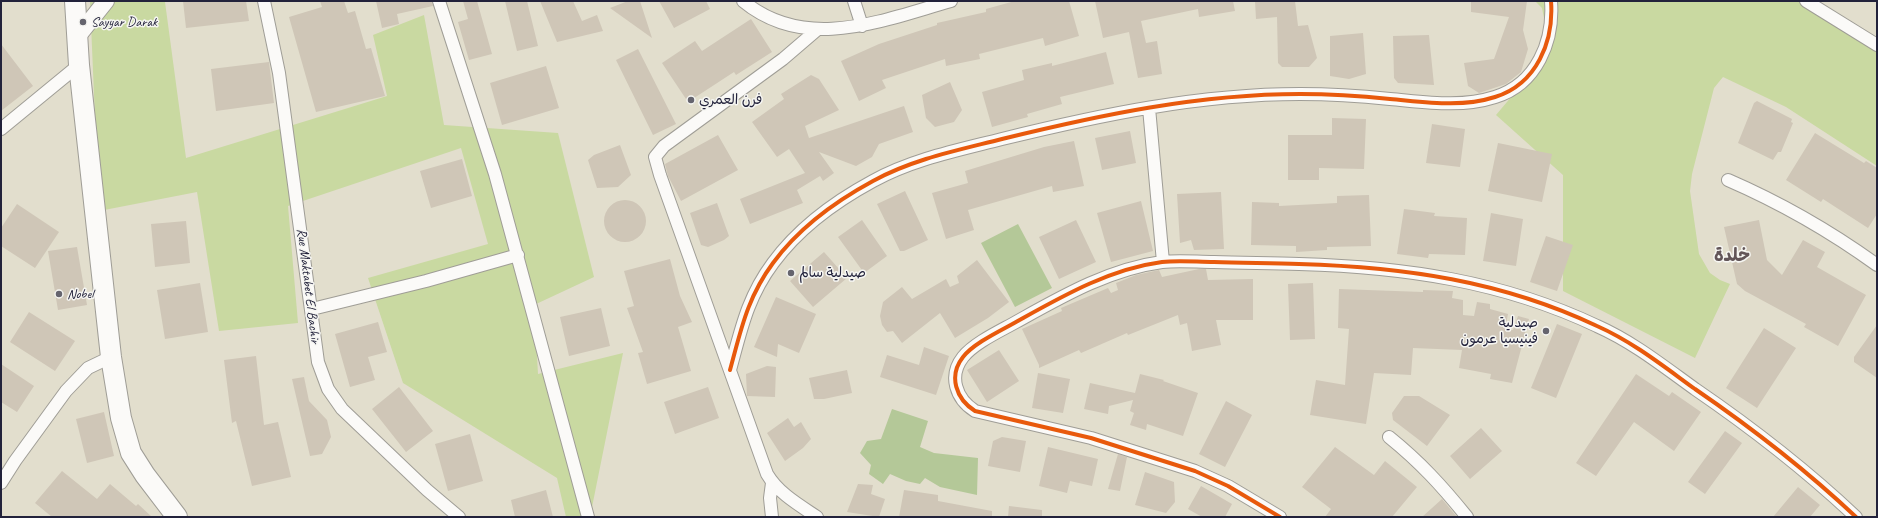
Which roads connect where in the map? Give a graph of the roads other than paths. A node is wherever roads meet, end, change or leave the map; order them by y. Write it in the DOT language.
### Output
graph roads {
  1 [pos="75,1"];
  2 [pos="106,1"];
  3 [pos="264,1"];
  4 [pos="439,1"];
  5 [pos="743,1"];
  6 [pos="854,1"];
  7 [pos="951,1"];
  8 [pos="1551,1"];
  9 [pos="1806,1"];
  10 [pos="862,26"];
  11 [pos="818,29"];
  12 [pos="78,36"];
  13 [pos="1877,45"];
  14 [pos="79,65"];
  15 [pos="1149,108"];
  16 [pos="1,128"];
  17 [pos="1728,180"];
  18 [pos="518,255"];
  19 [pos="1163,262"];
  20 [pos="1877,265"];
  21 [pos="312,309"];
  22 [pos="110,357"];
  23 [pos="730,370"];
  24 [pos="1389,437"];
  25 [pos="772,482"];
  26 [pos="1,483"];
  27 [pos="177,517"];
  28 [pos="459,517"];
  29 [pos="588,517"];
  30 [pos="772,517"];
  31 [pos="817,517"];
  32 [pos="1280,517"];
  33 [pos="1467,517"];
  34 [pos="1856,517"];
  1 -- 12 [label="main road"];
  2 -- 12 [label="street"];
  3 -- 21 [label="street, Rue Maktabet El Bachir"];
  4 -- 18 [label="street"];
  5 -- 11 [label="street"];
  6 -- 10 [label="street"];
  7 -- 10 [label="street"];
  8 -- 15 [label="street"];
  9 -- 13 [label="street"];
  10 -- 11 [label="street"];
  11 -- 23 [label="street"];
  12 -- 14 [label="main road"];
  14 -- 16 [label="street"];
  14 -- 22 [label="main road"];
  15 -- 19 [label="street"];
  15 -- 23 [label="street"];
  17 -- 20 [label="street"];
  18 -- 21 [label="street"];
  18 -- 29 [label="street"];
  19 -- 32 [label="street"];
  19 -- 34 [label="street"];
  21 -- 28 [label="street, Rue Maktabet El Bachir"];
  22 -- 26 [label="street"];
  22 -- 27 [label="main road"];
  23 -- 25 [label="street"];
  24 -- 33 [label="street"];
  25 -- 30 [label="street"];
  25 -- 31 [label="street"];
}
